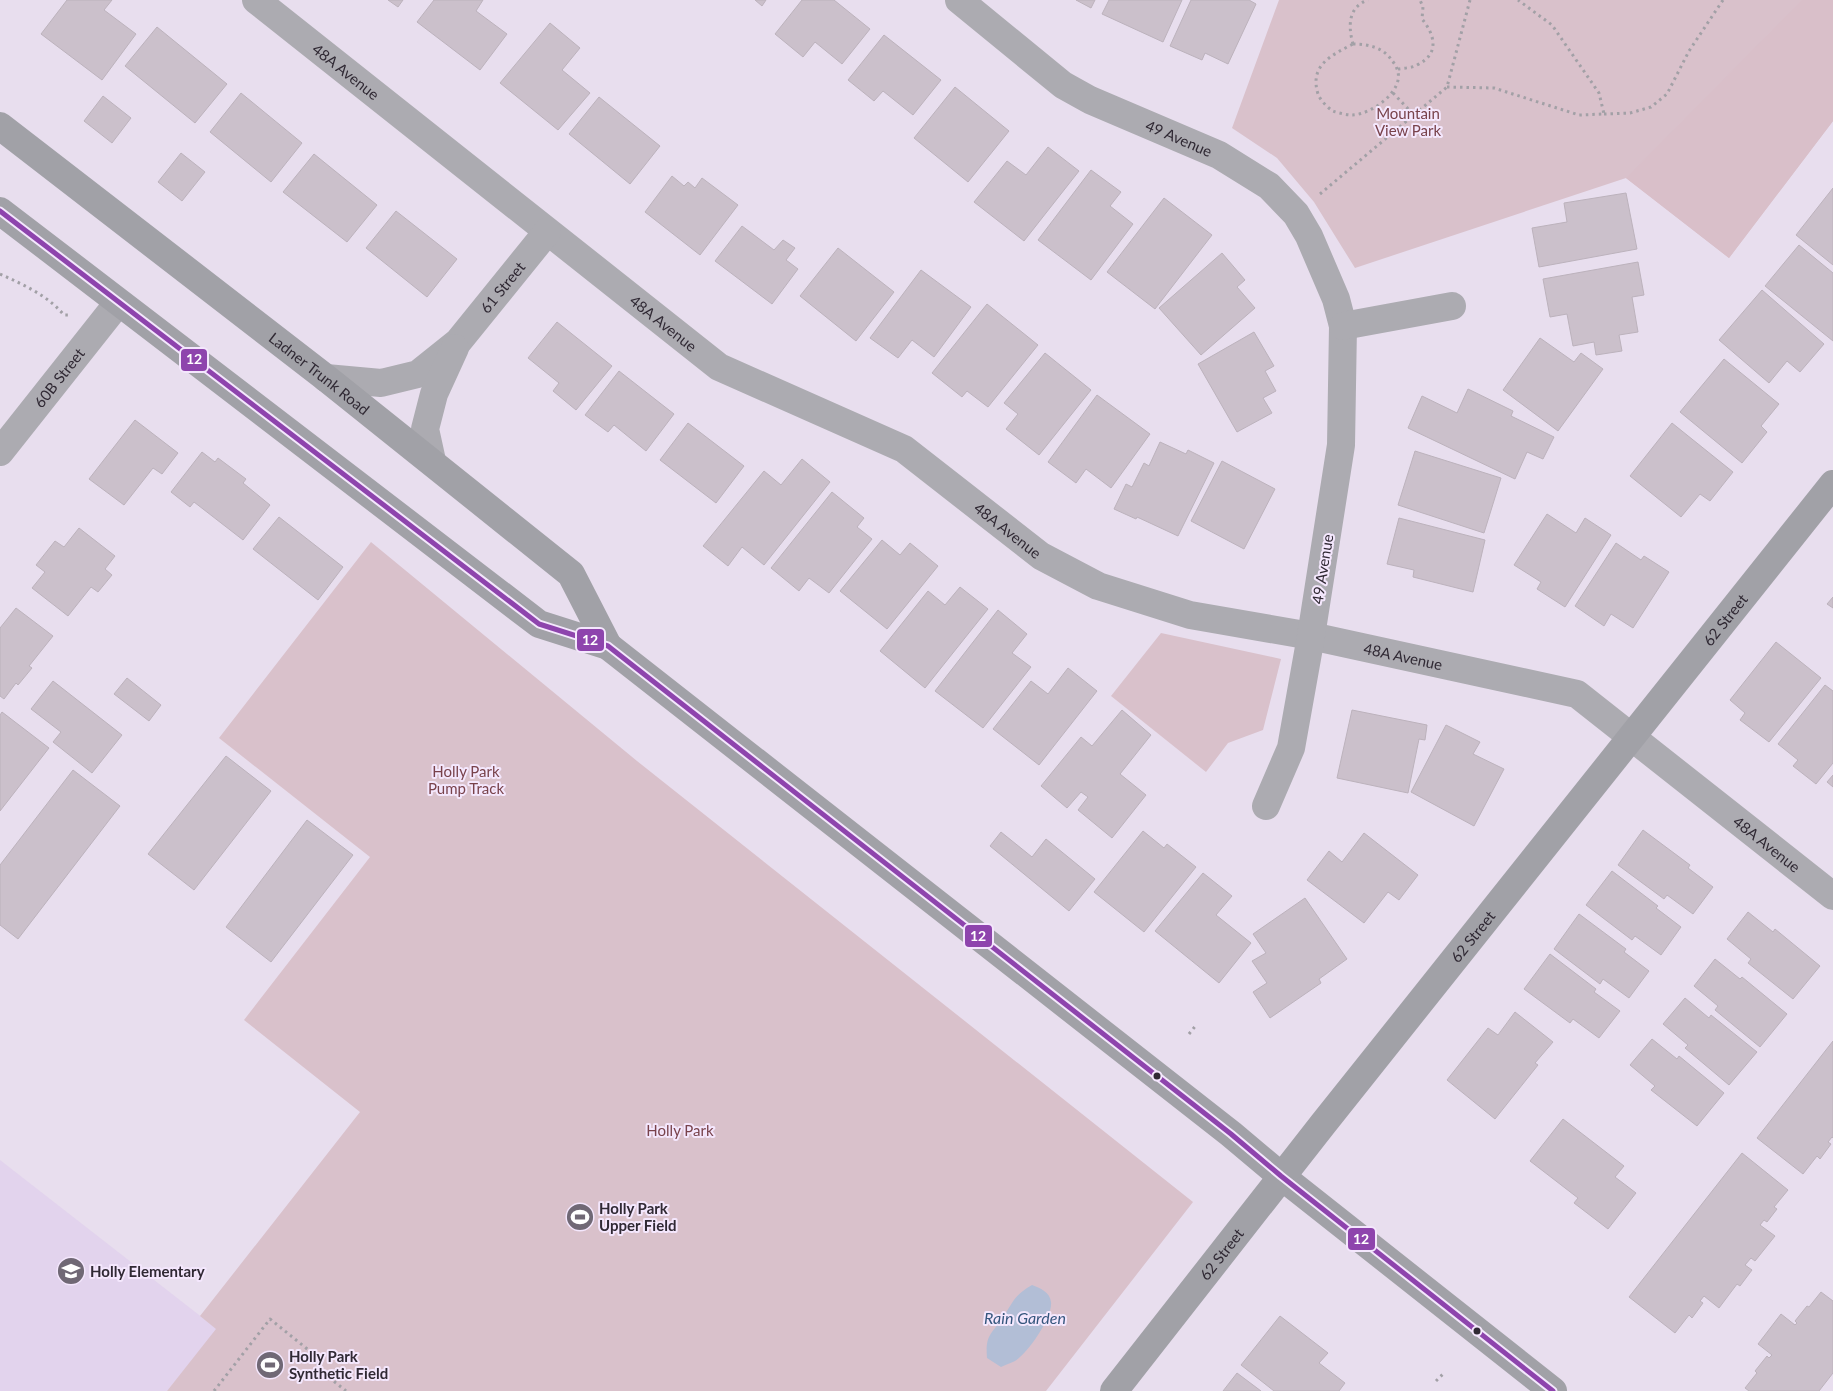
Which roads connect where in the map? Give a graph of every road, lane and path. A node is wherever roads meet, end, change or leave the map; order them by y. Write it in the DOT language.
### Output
graph roads {
  1 [pos="256,0"];
  2 [pos="959,0"];
  3 [pos="1368,0"];
  4 [pos="1420,0"];
  5 [pos="1470,0"];
  6 [pos="1518,0"];
  7 [pos="1723,0"];
  8 [pos="1353,44"];
  9 [pos="1398,69"];
  10 [pos="1448,87"];
  11 [pos="1393,93"];
  12 [pos="1604,114"];
  13 [pos="1414,115"];
  14 [pos="0,126"];
  15 [pos="0,211"];
  16 [pos="1296,214"];
  17 [pos="547,232"];
  18 [pos="0,274"];
  19 [pos="118,303"];
  20 [pos="1452,306"];
  21 [pos="72,315"];
  22 [pos="1343,326"];
  23 [pos="458,342"];
  24 [pos="326,378"];
  25 [pos="0,452"];
  26 [pos="432,461"];
  27 [pos="1833,484"];
  28 [pos="1311,636"];
  29 [pos="608,646"];
  30 [pos="1632,736"];
  31 [pos="1266,806"];
  32 [pos="1833,896"];
  33 [pos="1197,1024"];
  34 [pos="1190,1034"];
  35 [pos="1282,1176"];
  36 [pos="1444,1373"];
  37 [pos="1436,1381"];
  38 [pos="214,1391"];
  39 [pos="346,1391"];
  40 [pos="1114,1391"];
  41 [pos="1553,1391"];
  1 -- 17 [label="street, 48A Avenue"];
  2 -- 16 [label="street, 49 Avenue"];
  3 -- 8 [label="path"];
  4 -- 9 [label="path"];
  5 -- 10 [label="path"];
  6 -- 12 [label="path"];
  7 -- 12 [label="path"];
  8 -- 9 [label="path"];
  8 -- 11 [label="path"];
  9 -- 11 [label="path"];
  10 -- 12 [label="path"];
  10 -- 13 [label="path"];
  11 -- 13 [label="path"];
  13 -- 16 [label="path"];
  14 -- 24 [label="main road, Ladner Trunk Road"];
  15 -- 19 [label="main road, Ladner Trunk Road"];
  16 -- 22 [label="street, 49 Avenue"];
  17 -- 23 [label="street, 61 Street"];
  17 -- 28 [label="street, 48A Avenue"];
  18 -- 21 [label="path"];
  19 -- 25 [label="street, 60B Street"];
  19 -- 29 [label="main road, Ladner Trunk Road"];
  20 -- 22 [label="street"];
  22 -- 28 [label="street, 49 Avenue"];
  23 -- 24 [label="street, 61 Street"];
  23 -- 26 [label="street, 61 Street"];
  24 -- 26 [label="main road, Ladner Trunk Road"];
  26 -- 29 [label="main road, Ladner Trunk Road"];
  27 -- 30 [label="main road, 62 Street"];
  28 -- 30 [label="street, 48A Avenue"];
  28 -- 31 [label="street, 49 Avenue"];
  29 -- 35 [label="main road, Ladner Trunk Road"];
  30 -- 32 [label="street, 48A Avenue"];
  30 -- 35 [label="main road, 62 Street"];
  33 -- 34 [label="path"];
  35 -- 40 [label="main road, 62 Street"];
  35 -- 41 [label="main road, Ladner Trunk Road"];
  36 -- 37 [label="path"];
  38 -- 39 [label="path"];
}
